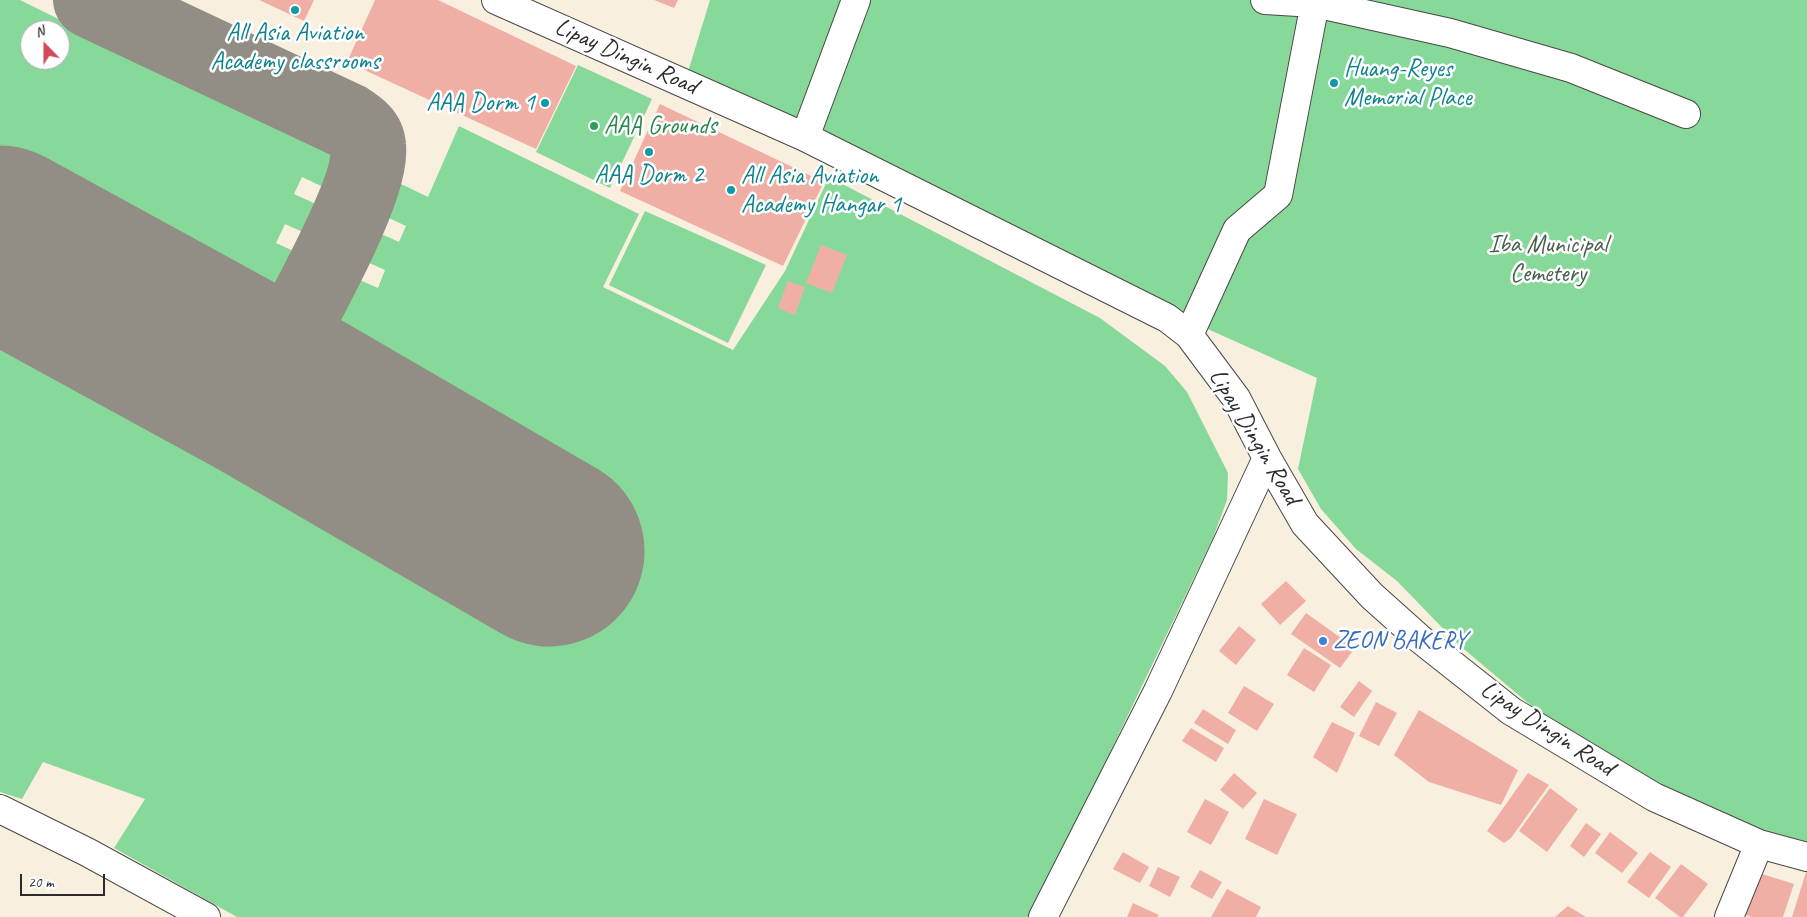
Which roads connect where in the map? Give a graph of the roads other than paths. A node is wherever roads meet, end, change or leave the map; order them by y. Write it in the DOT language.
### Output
graph roads {
  1 [pos="496,0"];
  2 [pos="856,0"];
  3 [pos="1265,0"];
  4 [pos="1315,2"];
  5 [pos="1686,114"];
  6 [pos="806,137"];
  7 [pos="1189,335"];
  8 [pos="1267,458"];
  9 [pos="0,809"];
  10 [pos="1759,844"];
  11 [pos="1807,857"];
  12 [pos="206,917"];
  13 [pos="1043,917"];
  14 [pos="1729,917"];
  1 -- 6 [label="street, Lipay Dingin Road"];
  2 -- 6 [label="street"];
  3 -- 4 [label="street"];
  4 -- 5 [label="street"];
  4 -- 7 [label="street"];
  6 -- 7 [label="street, Lipay Dingin Road"];
  7 -- 8 [label="street, Lipay Dingin Road"];
  8 -- 10 [label="street, Lipay Dingin Road"];
  8 -- 13 [label="street"];
  9 -- 12 [label="street"];
  10 -- 11 [label="street, Lipay Dingin Road"];
  10 -- 14 [label="street"];
}
